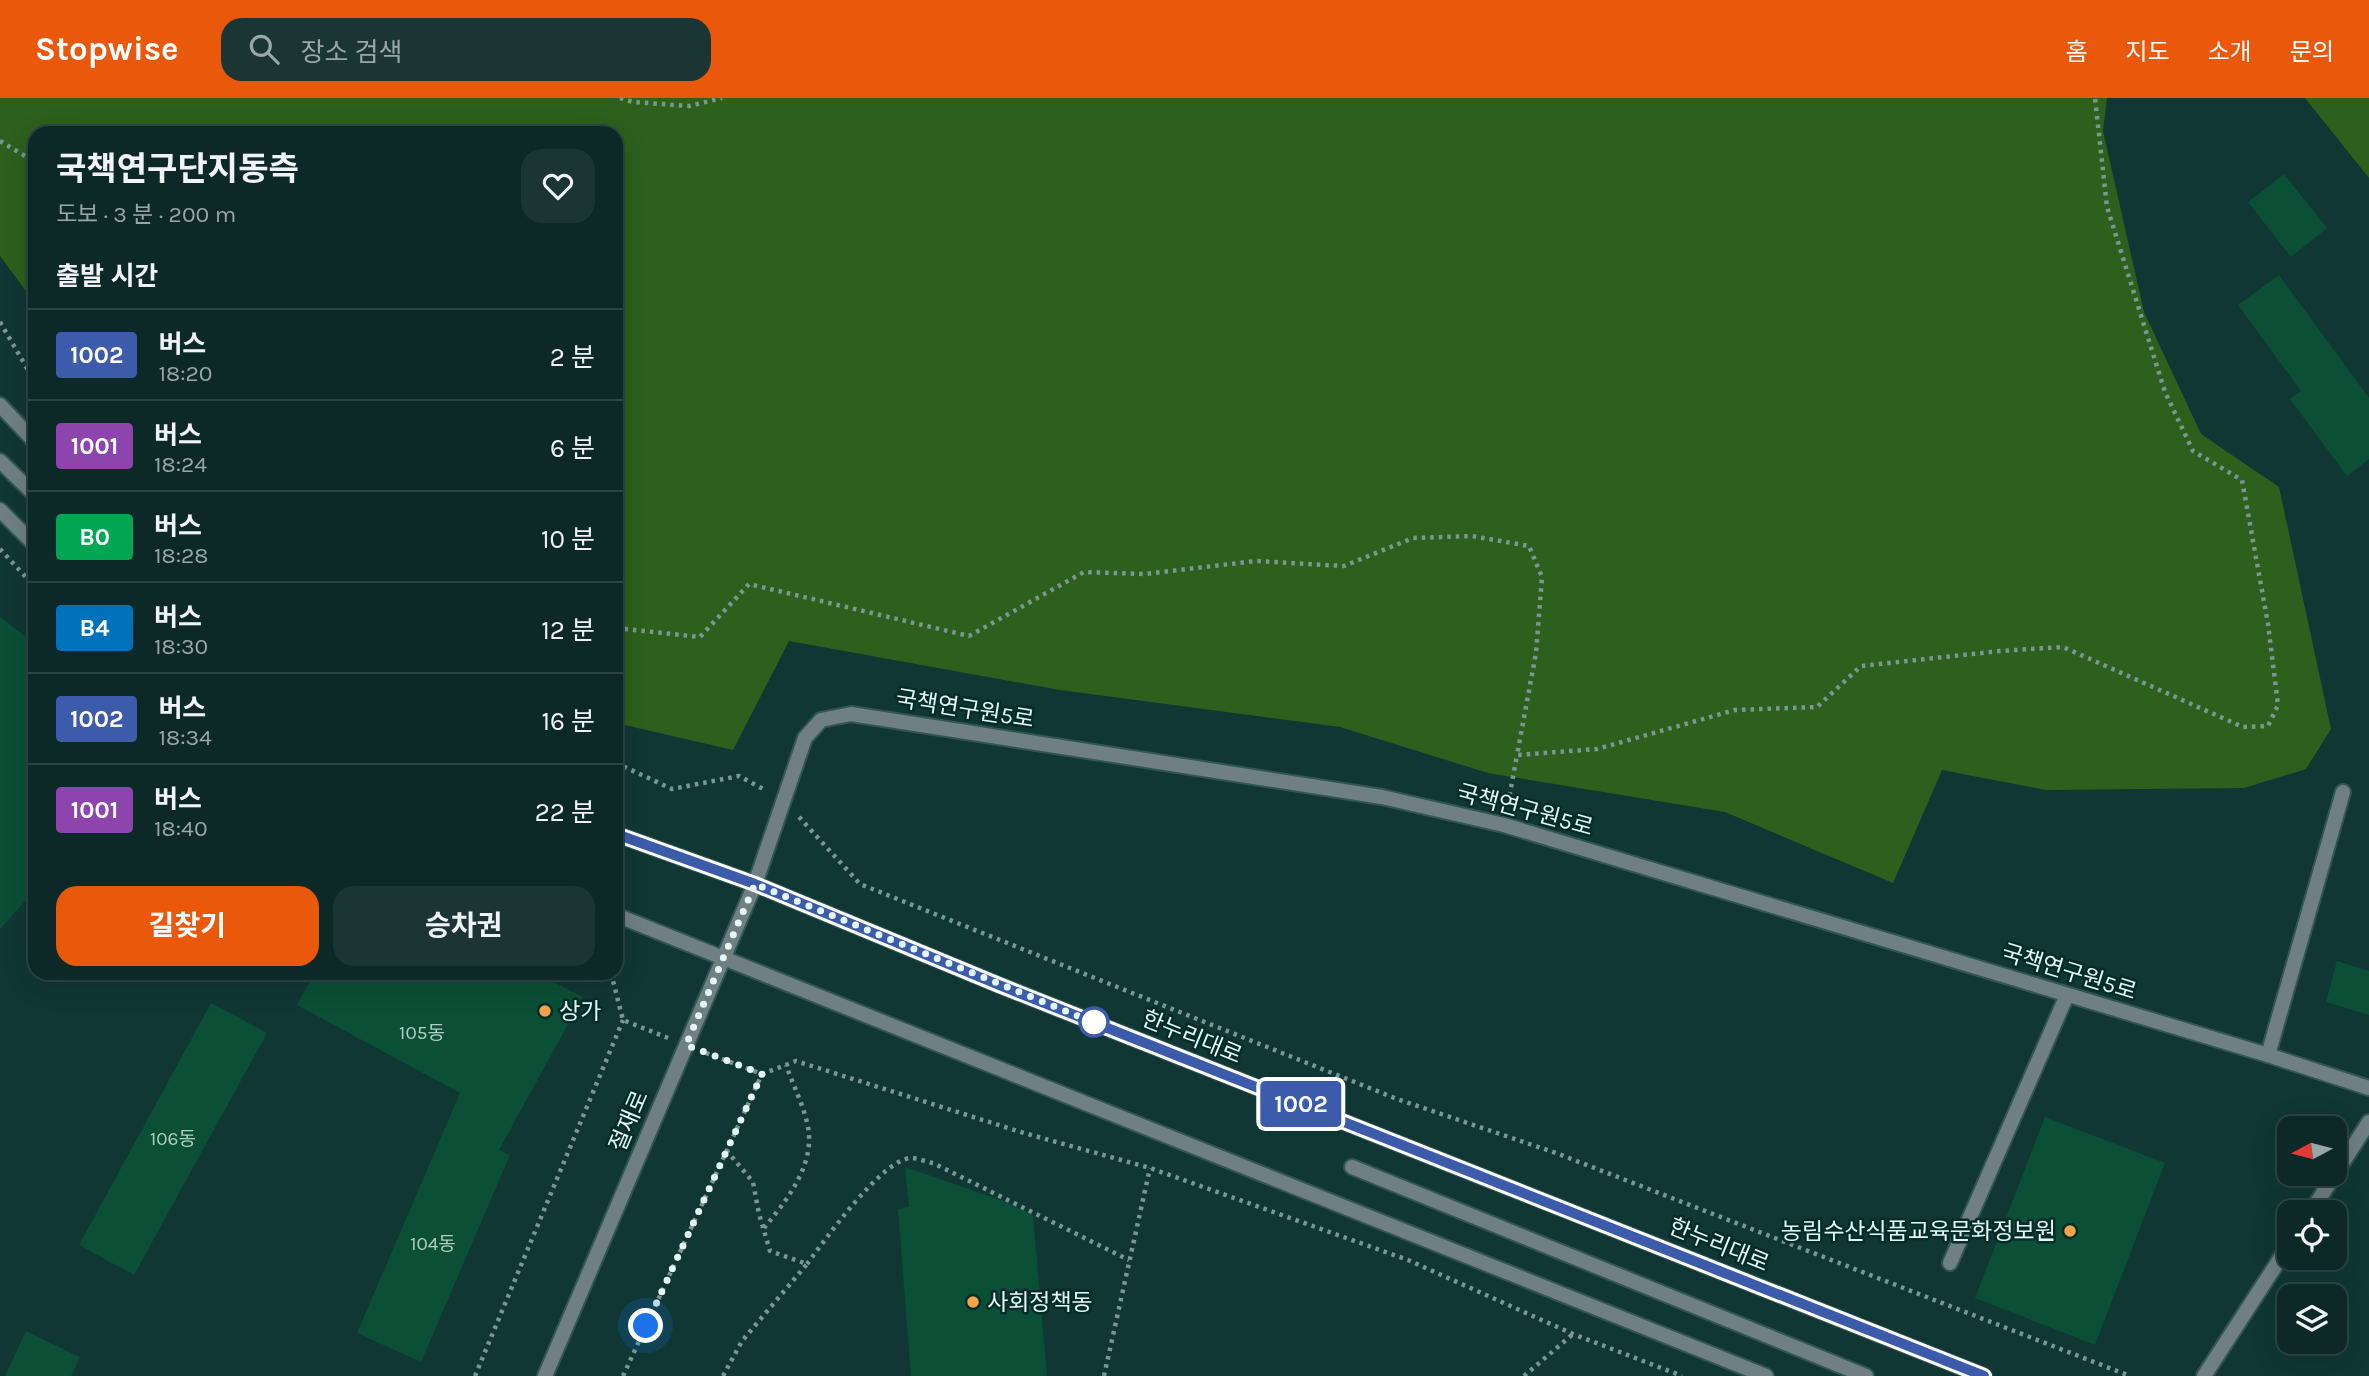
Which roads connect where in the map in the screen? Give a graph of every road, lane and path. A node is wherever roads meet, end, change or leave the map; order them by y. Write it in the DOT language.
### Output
graph roads {
  1 [pos="620,98"];
  2 [pos="722,98"];
  3 [pos="2095,98"];
  4 [pos="0,141"];
  5 [pos="28,158"];
  6 [pos="0,322"];
  7 [pos="28,370"];
  8 [pos="0,405"];
  9 [pos="28,435"];
  10 [pos="0,461"];
  11 [pos="28,488"];
  12 [pos="0,510"];
  13 [pos="28,538"];
  14 [pos="0,549"];
  15 [pos="28,579"];
  16 [pos="623,629"];
  17 [pos="1517,755"];
  18 [pos="623,766"];
  19 [pos="2343,792"];
  20 [pos="784,800"];
  21 [pos="1504,825"];
  22 [pos="623,837"];
  23 [pos="755,884"];
  24 [pos="623,918"];
  25 [pos="724,957"];
  26 [pos="613,980"];
  27 [pos="2067,995"];
  28 [pos="623,1020"];
  29 [pos="686,1045"];
  30 [pos="2267,1055"];
  31 [pos="786,1065"];
  32 [pos="762,1074"];
  33 [pos="2369,1088"];
  34 [pos="2369,1122"];
  35 [pos="727,1151"];
  36 [pos="1352,1167"];
  37 [pos="1150,1168"];
  38 [pos="2318,1200"];
  39 [pos="763,1228"];
  40 [pos="1129,1260"];
  41 [pos="1950,1263"];
  42 [pos="2277,1263"];
  43 [pos="807,1264"];
  44 [pos="1573,1334"];
  45 [pos="475,1376"];
  46 [pos="545,1376"];
  47 [pos="623,1376"];
  48 [pos="723,1376"];
  49 [pos="1104,1376"];
  50 [pos="1524,1376"];
  51 [pos="1682,1376"];
  52 [pos="1766,1376"];
  53 [pos="1866,1376"];
  54 [pos="1984,1376"];
  55 [pos="2130,1376"];
  56 [pos="2204,1376"];
  1 -- 2 [label="path"];
  3 -- 17 [label="path"];
  4 -- 5 [label="path"];
  6 -- 7 [label="path"];
  8 -- 9 [label="street"];
  10 -- 11 [label="street"];
  12 -- 13 [label="street"];
  14 -- 15 [label="path"];
  16 -- 17 [label="path"];
  17 -- 21 [label="path"];
  18 -- 20 [label="path"];
  19 -- 30 [label="street"];
  20 -- 21 [label="street, 국책연구원5로"];
  20 -- 23 [label="street, 국책연구원5로"];
  20 -- 55 [label="path"];
  21 -- 27 [label="street, 국책연구원5로"];
  22 -- 23 [label="street, 한누리대로"];
  23 -- 25 [label="street, 절재로"];
  23 -- 54 [label="street, 한누리대로"];
  24 -- 25 [label="street"];
  25 -- 29 [label="street, 절재로"];
  25 -- 52 [label="street"];
  26 -- 28 [label="path"];
  27 -- 30 [label="street, 국책연구원5로"];
  27 -- 41 [label="street"];
  28 -- 29 [label="path"];
  28 -- 45 [label="path"];
  29 -- 32 [label="path"];
  29 -- 46 [label="street, 절재로"];
  30 -- 33 [label="street, 국책연구원5로"];
  31 -- 32 [label="path"];
  31 -- 37 [label="path"];
  31 -- 39 [label="path"];
  32 -- 35 [label="path"];
  34 -- 38 [label="street"];
  35 -- 39 [label="path"];
  35 -- 47 [label="path"];
  36 -- 53 [label="street"];
  37 -- 40 [label="path"];
  37 -- 44 [label="path"];
  39 -- 43 [label="path"];
  40 -- 43 [label="path"];
  40 -- 49 [label="path"];
  42 -- 56 [label="street"];
  43 -- 48 [label="path"];
  44 -- 50 [label="path"];
  44 -- 51 [label="path"];
}
